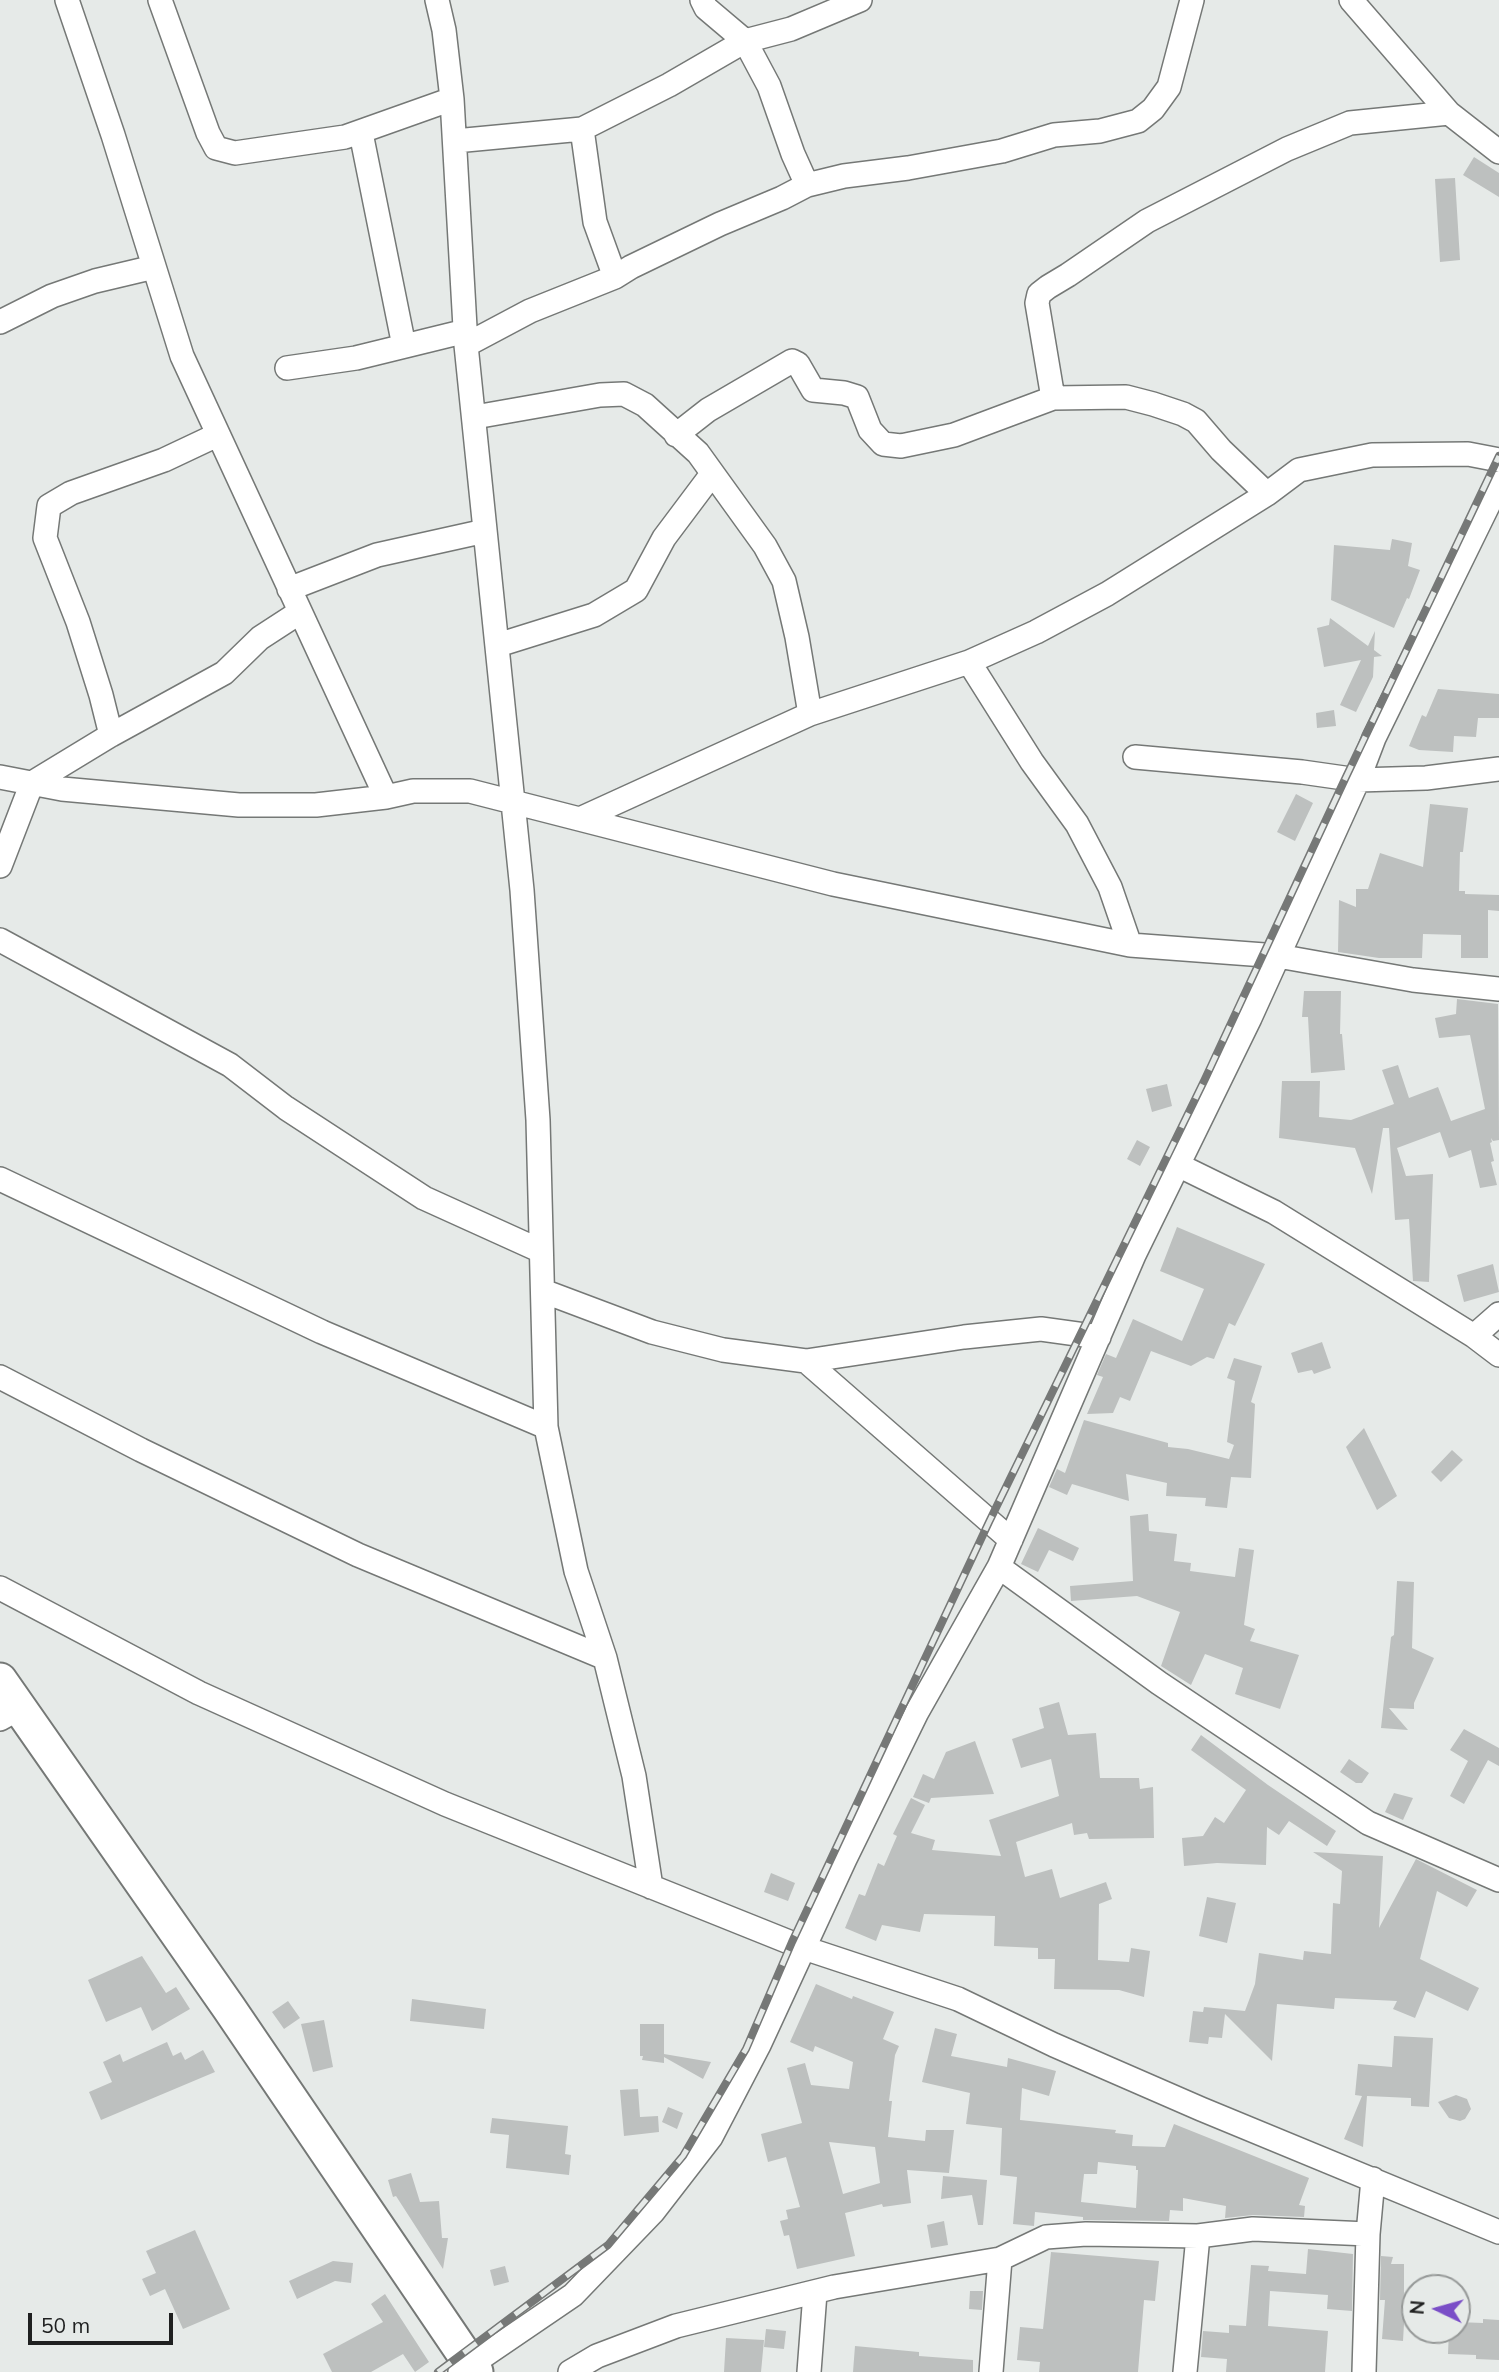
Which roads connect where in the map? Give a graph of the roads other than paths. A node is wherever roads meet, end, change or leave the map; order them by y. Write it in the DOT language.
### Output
graph roads {
  1 [pos="67,0"];
  2 [pos="160,0"];
  3 [pos="437,0"];
  4 [pos="702,0"];
  5 [pos="860,0"];
  6 [pos="1192,0"];
  7 [pos="1351,0"];
  8 [pos="745,41"];
  9 [pos="452,99"];
  10 [pos="1449,113"];
  11 [pos="582,129"];
  12 [pos="360,133"];
  13 [pos="455,141"];
  14 [pos="1499,152"];
  15 [pos="807,185"];
  16 [pos="154,267"];
  17 [pos="615,277"];
  18 [pos="0,321"];
  19 [pos="466,338"];
  20 [pos="404,346"];
  21 [pos="287,368"];
  22 [pos="1054,398"];
  23 [pos="475,417"];
  24 [pos="217,435"];
  25 [pos="676,435"];
  26 [pos="1499,460"];
  27 [pos="712,474"];
  28 [pos="1499,483"];
  29 [pos="1267,494"];
  30 [pos="485,531"];
  31 [pos="289,589"];
  32 [pos="300,612"];
  33 [pos="498,646"];
  34 [pos="969,662"];
  35 [pos="810,714"];
  36 [pos="111,735"];
  37 [pos="1135,757"];
  38 [pos="1499,769"];
  39 [pos="0,777"];
  40 [pos="1358,780"];
  41 [pos="32,783"];
  42 [pos="386,797"];
  43 [pos="514,801"];
  44 [pos="582,818"];
  45 [pos="0,866"];
  46 [pos="0,940"];
  47 [pos="1130,946"];
  48 [pos="1278,956"];
  49 [pos="1499,989"];
  50 [pos="1178,1165"];
  51 [pos="0,1178"];
  52 [pos="541,1251"];
  53 [pos="543,1291"];
  54 [pos="1499,1314"];
  55 [pos="1474,1336"];
  56 [pos="1099,1337"];
  57 [pos="1499,1355"];
  58 [pos="806,1361"];
  59 [pos="0,1377"];
  60 [pos="546,1427"];
  61 [pos="1011,1540"];
  62 [pos="999,1567"];
  63 [pos="0,1588"];
  64 [pos="605,1658"];
  65 [pos="0,1680"];
  66 [pos="10,1714"];
  67 [pos="1499,1880"];
  68 [pos="651,1887"];
  69 [pos="804,1948"];
  70 [pos="1373,2179"];
  71 [pos="1499,2232"];
  72 [pos="1368,2234"];
  73 [pos="1198,2236"];
  74 [pos="1000,2259"];
  75 [pos="815,2292"];
  76 [pos="469,2370"];
  77 [pos="570,2372"];
  78 [pos="809,2372"];
  79 [pos="991,2372"];
  80 [pos="1185,2372"];
  81 [pos="1364,2372"];
  1 -- 16 [label="street"];
  2 -- 12 [label="street"];
  3 -- 9 [label="street"];
  4 -- 8 [label="street"];
  5 -- 8 [label="street"];
  6 -- 15 [label="street"];
  7 -- 10 [label="street"];
  8 -- 11 [label="street"];
  8 -- 15 [label="street"];
  9 -- 12 [label="street"];
  9 -- 13 [label="street"];
  10 -- 14 [label="street"];
  10 -- 22 [label="street"];
  11 -- 13 [label="street"];
  11 -- 17 [label="street"];
  12 -- 20 [label="street"];
  13 -- 19 [label="street"];
  15 -- 17 [label="street"];
  16 -- 18 [label="street"];
  16 -- 24 [label="street"];
  17 -- 19 [label="street"];
  19 -- 20 [label="street"];
  19 -- 23 [label="street"];
  20 -- 21 [label="street"];
  22 -- 25 [label="street"];
  22 -- 29 [label="street"];
  23 -- 25 [label="street"];
  23 -- 30 [label="street"];
  24 -- 31 [label="street"];
  24 -- 36 [label="street"];
  25 -- 27 [label="street"];
  26 -- 29 [label="street"];
  27 -- 33 [label="street"];
  27 -- 35 [label="street"];
  28 -- 40 [label="street"];
  29 -- 34 [label="street"];
  30 -- 31 [label="street"];
  30 -- 33 [label="street"];
  31 -- 32 [label="street"];
  32 -- 36 [label="street"];
  32 -- 42 [label="street"];
  33 -- 43 [label="street"];
  34 -- 35 [label="street"];
  34 -- 47 [label="street"];
  35 -- 44 [label="street"];
  36 -- 41 [label="street"];
  37 -- 40 [label="street"];
  38 -- 40 [label="street"];
  39 -- 41 [label="street"];
  40 -- 48 [label="street"];
  41 -- 42 [label="street"];
  41 -- 45 [label="street"];
  42 -- 43 [label="street"];
  43 -- 44 [label="street"];
  43 -- 52 [label="street"];
  44 -- 47 [label="street"];
  46 -- 52 [label="street"];
  47 -- 48 [label="street"];
  48 -- 49 [label="street"];
  48 -- 50 [label="street"];
  50 -- 55 [label="street"];
  50 -- 56 [label="street"];
  51 -- 60 [label="street"];
  52 -- 53 [label="street"];
  53 -- 58 [label="street"];
  53 -- 60 [label="street"];
  54 -- 55 [label="street"];
  55 -- 57 [label="street"];
  56 -- 58 [label="street"];
  56 -- 61 [label="street"];
  58 -- 61 [label="street"];
  59 -- 64 [label="street"];
  60 -- 64 [label="street"];
  61 -- 62 [label="street"];
  62 -- 67 [label="street"];
  62 -- 69 [label="street"];
  63 -- 68 [label="street"];
  64 -- 68 [label="street"];
  65 -- 66 [label="street"];
  66 -- 76 [label="street"];
  68 -- 69 [label="street"];
  69 -- 70 [label="street"];
  69 -- 76 [label="street"];
  70 -- 71 [label="street"];
  70 -- 72 [label="street"];
  72 -- 73 [label="street"];
  72 -- 81 [label="street"];
  73 -- 74 [label="street"];
  73 -- 80 [label="street"];
  74 -- 75 [label="street"];
  74 -- 79 [label="street"];
  75 -- 77 [label="street"];
  75 -- 78 [label="street"];
}
